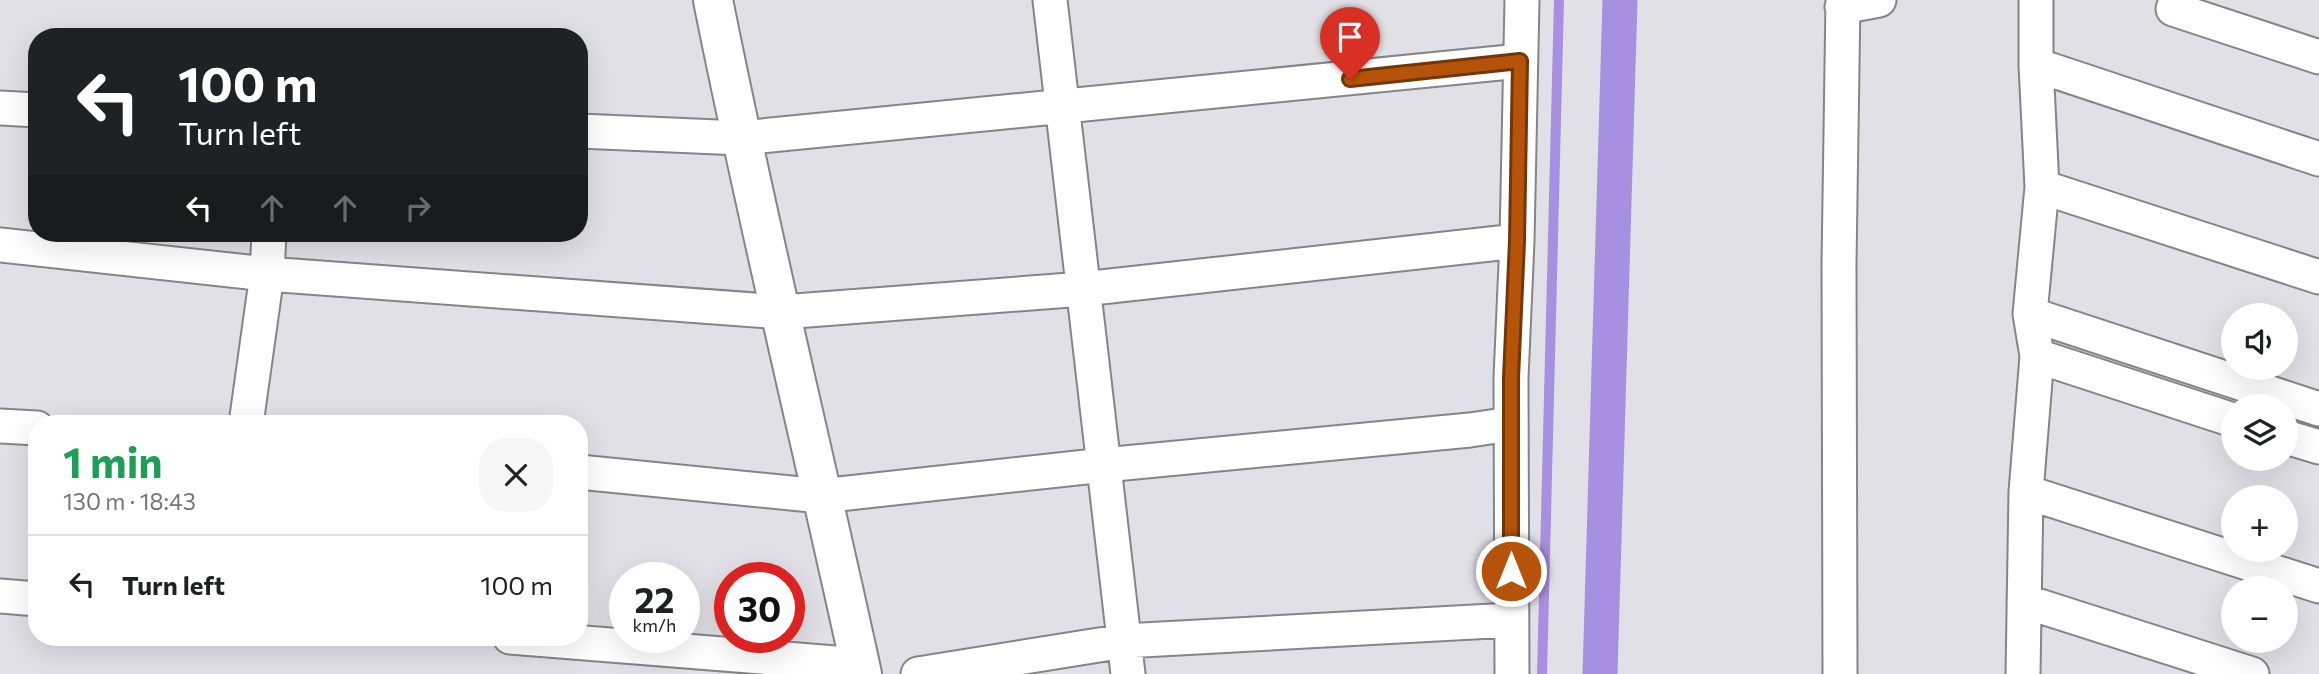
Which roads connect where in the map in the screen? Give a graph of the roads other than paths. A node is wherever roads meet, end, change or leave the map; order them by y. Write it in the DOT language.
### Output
graph roads {
  1 [pos="713,0"];
  2 [pos="1049,0"];
  3 [pos="1522,0"];
  4 [pos="1879,0"];
  5 [pos="2036,0"];
  6 [pos="2176,0"];
  7 [pos="1842,4"];
  8 [pos="2319,57"];
  9 [pos="1520,61"];
  10 [pos="2035,65"];
  11 [pos="1062,107"];
  12 [pos="0,108"];
  13 [pos="28,110"];
  14 [pos="588,131"];
  15 [pos="741,138"];
  16 [pos="2319,159"];
  17 [pos="2042,187"];
  18 [pos="1517,241"];
  19 [pos="269,242"];
  20 [pos="0,245"];
  21 [pos="267,274"];
  22 [pos="2319,277"];
  23 [pos="1083,289"];
  24 [pos="782,312"];
  25 [pos="2030,314"];
  26 [pos="2037,356"];
  27 [pos="2319,409"];
  28 [pos="247,415"];
  29 [pos="2221,415"];
  30 [pos="1510,424"];
  31 [pos="0,426"];
  32 [pos="28,428"];
  33 [pos="2298,440"];
  34 [pos="2319,447"];
  35 [pos="1104,465"];
  36 [pos="588,473"];
  37 [pos="2026,492"];
  38 [pos="821,496"];
  39 [pos="2319,586"];
  40 [pos="0,596"];
  41 [pos="28,598"];
  42 [pos="2024,601"];
  43 [pos="1511,620"];
  44 [pos="1124,641"];
  45 [pos="588,644"];
  46 [pos="861,670"];
  47 [pos="918,674"];
  48 [pos="1128,674"];
  49 [pos="1512,674"];
  50 [pos="1840,674"];
  51 [pos="2023,674"];
  52 [pos="2252,674"];
  1 -- 15 [label="street"];
  2 -- 11 [label="street"];
  3 -- 9 [label="street"];
  4 -- 7 [label="street"];
  5 -- 10 [label="street"];
  6 -- 8 [label="street"];
  7 -- 50 [label="street"];
  9 -- 11 [label="street"];
  9 -- 18 [label="street"];
  10 -- 16 [label="street"];
  10 -- 17 [label="street"];
  11 -- 15 [label="street"];
  11 -- 23 [label="street"];
  12 -- 13 [label="street"];
  14 -- 15 [label="street"];
  15 -- 24 [label="street"];
  17 -- 22 [label="street"];
  17 -- 25 [label="street"];
  18 -- 23 [label="street"];
  18 -- 30 [label="street"];
  19 -- 21 [label="street"];
  20 -- 21 [label="street"];
  21 -- 24 [label="street"];
  21 -- 28 [label="street"];
  23 -- 24 [label="street"];
  23 -- 35 [label="street"];
  24 -- 38 [label="street"];
  25 -- 26 [label="street"];
  25 -- 27 [label="street"];
  26 -- 29 [label="street"];
  26 -- 37 [label="street"];
  30 -- 35 [label="street"];
  30 -- 43 [label="street"];
  31 -- 32 [label="street"];
  33 -- 34 [label="street"];
  35 -- 38 [label="street"];
  35 -- 44 [label="street"];
  36 -- 38 [label="street"];
  37 -- 39 [label="street"];
  37 -- 42 [label="street"];
  38 -- 46 [label="street"];
  40 -- 41 [label="street"];
  42 -- 51 [label="street"];
  42 -- 52 [label="street"];
  43 -- 44 [label="street"];
  43 -- 49 [label="street"];
  44 -- 47 [label="street"];
  44 -- 48 [label="street"];
  45 -- 46 [label="street"];
}
